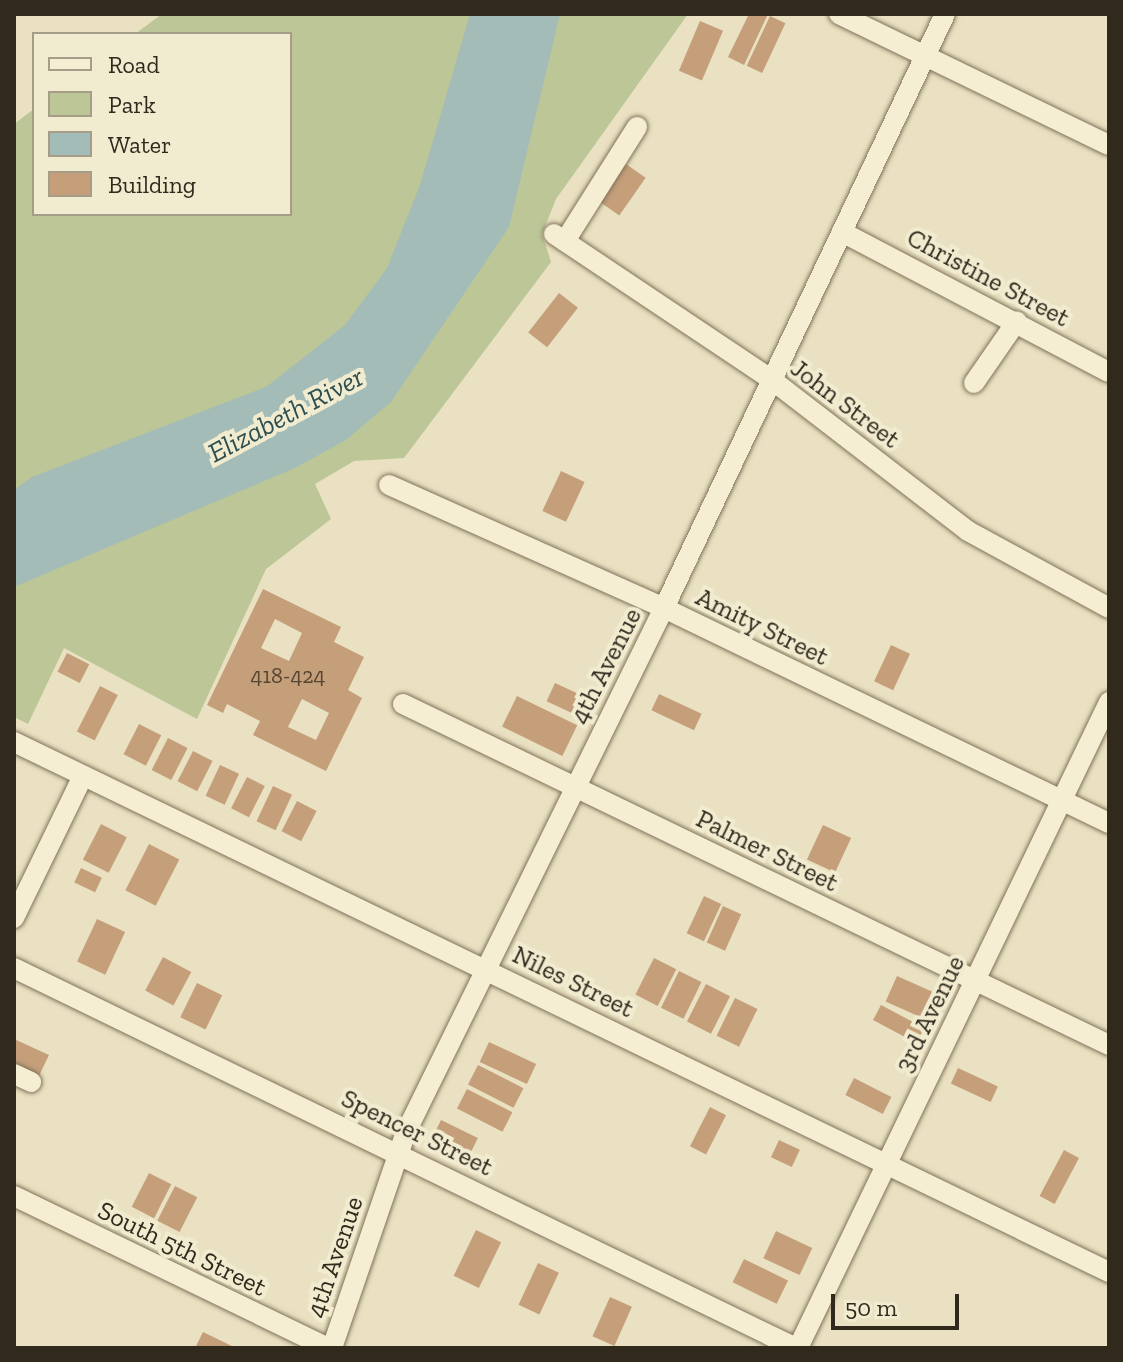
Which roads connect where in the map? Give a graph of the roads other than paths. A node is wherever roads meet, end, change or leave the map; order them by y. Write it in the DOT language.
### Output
graph roads {
  1 [pos="839,14"];
  2 [pos="945,14"];
  3 [pos="925,55"];
  4 [pos="637,127"];
  5 [pos="1109,145"];
  6 [pos="842,232"];
  7 [pos="1017,321"];
  8 [pos="1109,372"];
  9 [pos="772,380"];
  10 [pos="974,383"];
  11 [pos="389,485"];
  12 [pos="664,608"];
  13 [pos="1109,608"];
  14 [pos="1109,702"];
  15 [pos="403,704"];
  16 [pos="14,742"];
  17 [pos="83,776"];
  18 [pos="574,787"];
  19 [pos="1062,800"];
  20 [pos="1109,823"];
  21 [pos="14,918"];
  22 [pos="14,968"];
  23 [pos="486,968"];
  24 [pos="975,980"];
  25 [pos="1109,1045"];
  26 [pos="397,1152"];
  27 [pos="886,1163"];
  28 [pos="14,1196"];
  29 [pos="1109,1272"];
  30 [pos="330,1348"];
  31 [pos="797,1348"];
  1 -- 3 [label="street"];
  2 -- 3 [label="street, 4th Avenue"];
  3 -- 5 [label="street"];
  3 -- 6 [label="street, 4th Avenue"];
  4 -- 9 [label="street, John Street"];
  6 -- 7 [label="street, Christine Street"];
  6 -- 9 [label="street, 4th Avenue"];
  7 -- 8 [label="street, Christine Street"];
  7 -- 10 [label="street"];
  9 -- 12 [label="street, 4th Avenue"];
  9 -- 13 [label="street, John Street"];
  11 -- 12 [label="street, Amity Street"];
  12 -- 18 [label="street, 4th Avenue"];
  12 -- 19 [label="street, Amity Street"];
  14 -- 19 [label="street, 3rd Avenue"];
  15 -- 18 [label="street, Palmer Street"];
  16 -- 17 [label="street, Niles Street"];
  17 -- 21 [label="street"];
  17 -- 23 [label="street, Niles Street"];
  18 -- 23 [label="street, 4th Avenue"];
  18 -- 24 [label="street, Palmer Street"];
  19 -- 20 [label="street, Amity Street"];
  19 -- 24 [label="street, 3rd Avenue"];
  22 -- 26 [label="street, Spencer Street"];
  23 -- 26 [label="street, 4th Avenue"];
  23 -- 27 [label="street, Niles Street"];
  24 -- 25 [label="street, Palmer Street"];
  24 -- 27 [label="street, 3rd Avenue"];
  26 -- 30 [label="street, 4th Avenue"];
  26 -- 31 [label="street, Spencer Street"];
  27 -- 29 [label="street, Niles Street"];
  27 -- 31 [label="street, 3rd Avenue"];
  28 -- 30 [label="street, South 5th Street"];
}
